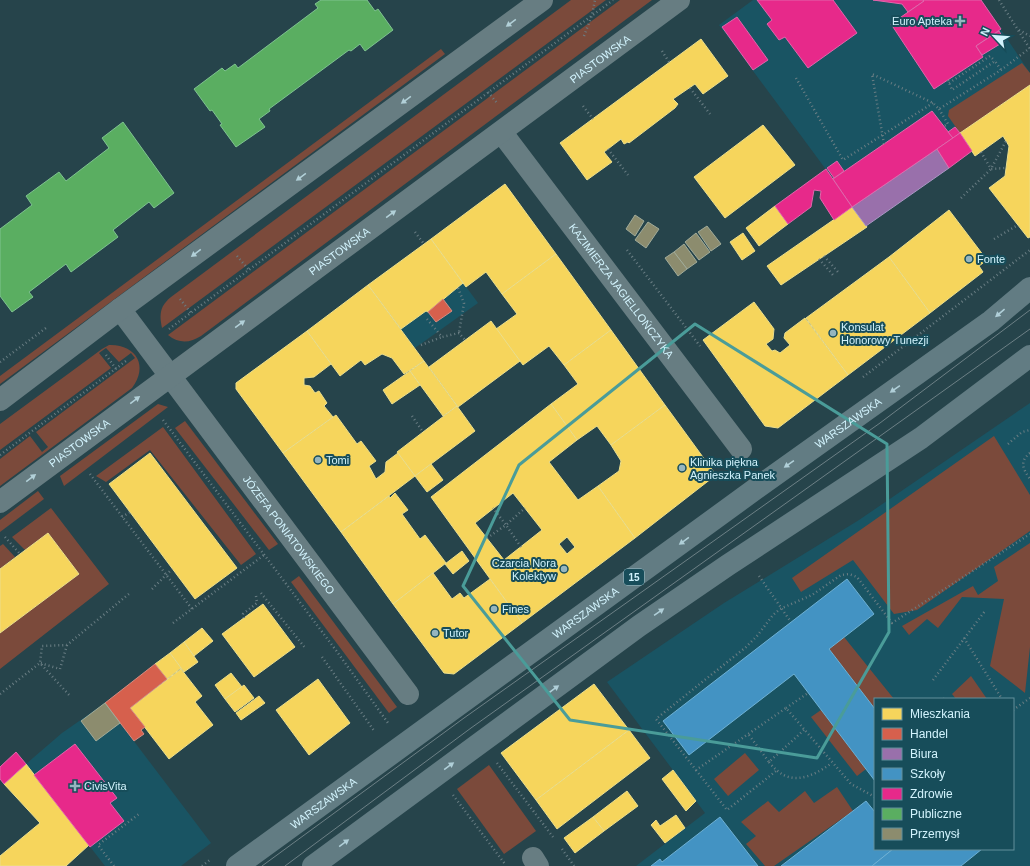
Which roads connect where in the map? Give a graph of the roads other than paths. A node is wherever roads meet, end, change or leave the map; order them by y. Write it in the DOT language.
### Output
graph roads {
  1 [pos="542,0"];
  2 [pos="680,0"];
  3 [pos="502,133"];
  4 [pos="1030,288"];
  5 [pos="120,309"];
  6 [pos="1030,356"];
  7 [pos="170,375"];
  8 [pos="0,400"];
  9 [pos="741,449"];
  10 [pos="0,502"];
  11 [pos="408,694"];
  12 [pos="237,866"];
  13 [pos="313,866"];
  1 -- 5 [label="street, one-way"];
  2 -- 3 [label="street, PIASTOWSKA"];
  7 -- 3 [label="street, PIASTOWSKA, one-way"];
  3 -- 9 [label="street, KAZIMIERZA JAGIELLOŃCZYKA"];
  4 -- 12 [label="main road, WARSZAWSKA / 15, one-way"];
  5 -- 7 [label="street, JÓZEFA PONIATOWSKIEGO"];
  5 -- 8 [label="street"];
  13 -- 6 [label="main road, one-way"];
  10 -- 7 [label="street, PIASTOWSKA, one-way"];
  7 -- 11 [label="street, JÓZEFA PONIATOWSKIEGO"];
}
